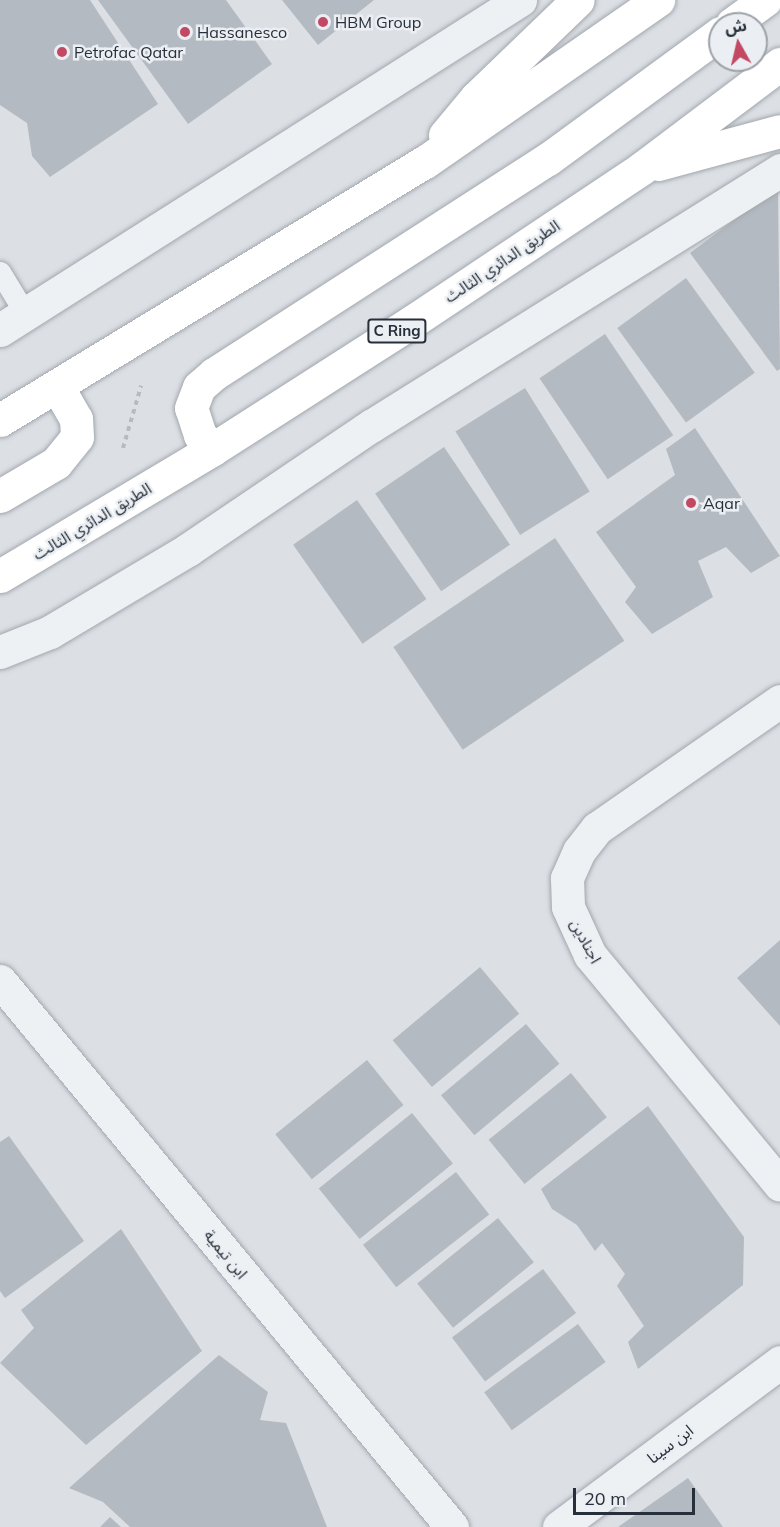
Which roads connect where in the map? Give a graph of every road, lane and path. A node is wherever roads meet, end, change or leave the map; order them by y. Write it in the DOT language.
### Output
graph roads {
  1 [pos="520,0"];
  2 [pos="578,0"];
  3 [pos="658,0"];
  4 [pos="765,0"];
  5 [pos="748,12"];
  6 [pos="708,42"];
  7 [pos="780,64"];
  8 [pos="780,131"];
  9 [pos="425,162"];
  10 [pos="642,168"];
  11 [pos="780,170"];
  12 [pos="0,272"];
  13 [pos="13,323"];
  14 [pos="57,386"];
  15 [pos="141,386"];
  16 [pos="0,420"];
  17 [pos="123,448"];
  18 [pos="213,448"];
  19 [pos="0,496"];
  20 [pos="0,576"];
  21 [pos="0,652"];
  22 [pos="780,701"];
  23 [pos="0,981"];
  24 [pos="780,1185"];
  25 [pos="780,1362"];
  26 [pos="452,1527"];
  27 [pos="559,1527"];
  1 -- 13 [label="street"];
  2 -- 9 [label="highway"];
  3 -- 9 [label="highway"];
  4 -- 5 [label="highway"];
  6 -- 18 [label="highway"];
  7 -- 10 [label="highway, الطريق الدائري الثالث / C Ring"];
  8 -- 10 [label="highway"];
  9 -- 14 [label="highway"];
  10 -- 18 [label="highway, الطريق الدائري الثالث / C Ring"];
  11 -- 21 [label="street"];
  12 -- 13 [label="lane"];
  14 -- 16 [label="highway"];
  14 -- 19 [label="highway"];
  15 -- 17 [label="path"];
  18 -- 20 [label="highway, الطريق الدائري الثالث / C Ring"];
  22 -- 24 [label="street, اجنادين"];
  23 -- 26 [label="street, ابن تيمية"];
  25 -- 27 [label="street, ابن سينا"];
}
